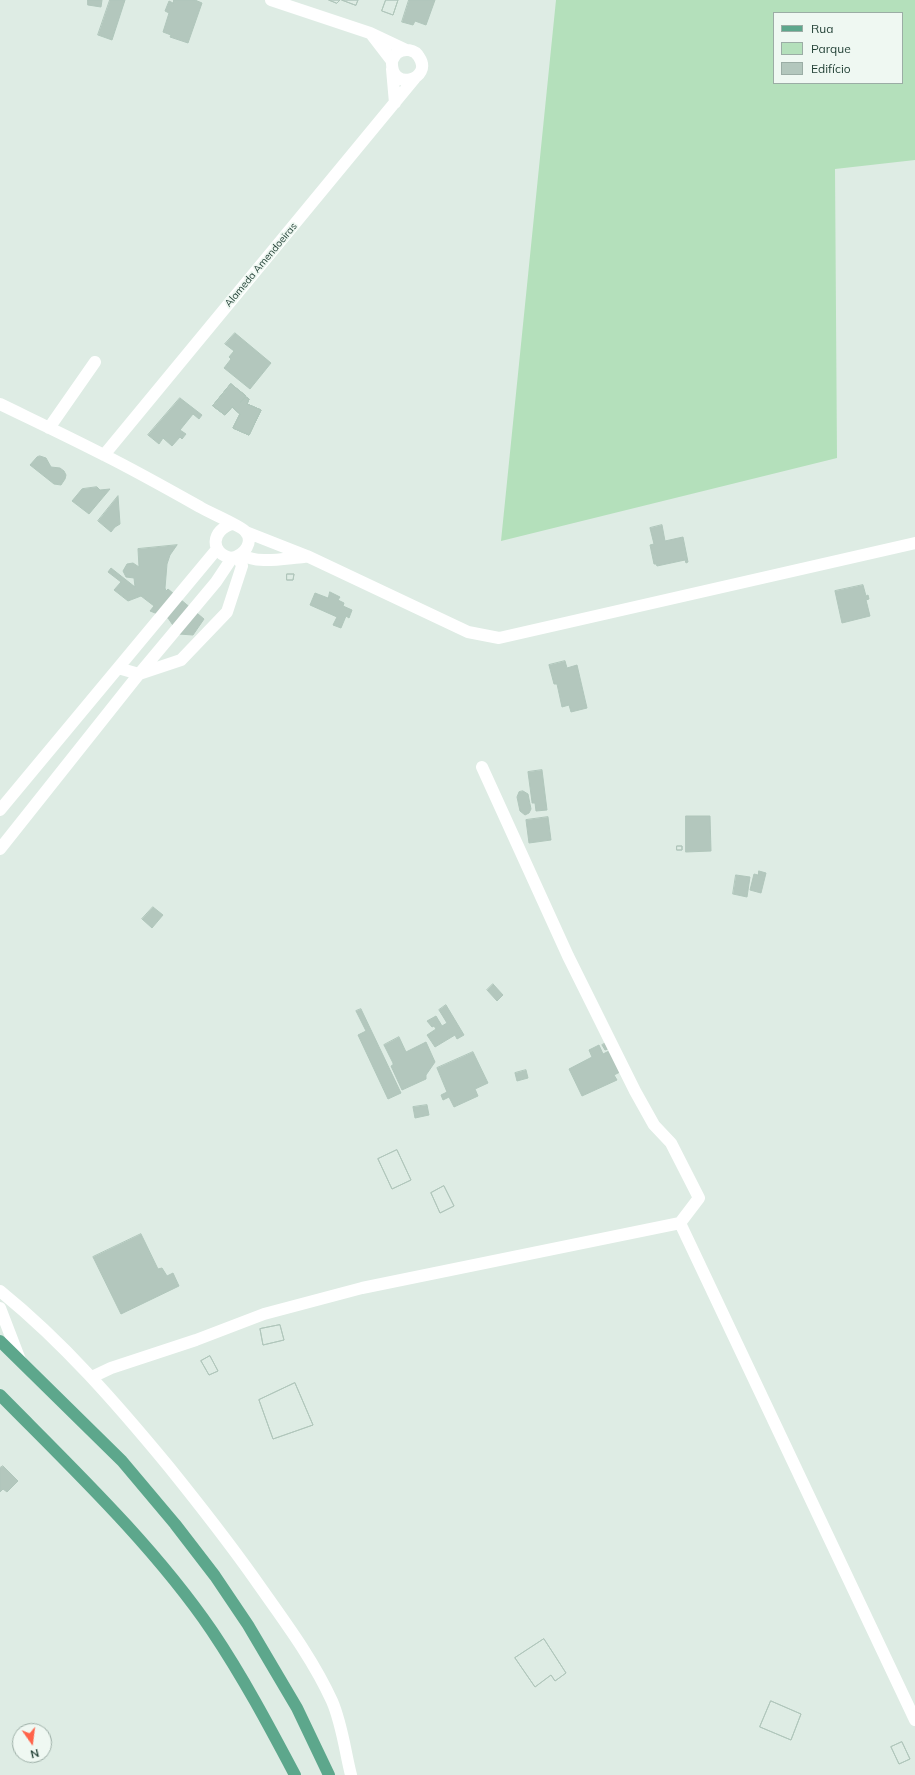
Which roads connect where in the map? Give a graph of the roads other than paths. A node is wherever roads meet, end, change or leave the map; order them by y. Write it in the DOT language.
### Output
graph roads {
  1 [pos="271,0"];
  2 [pos="370,33"];
  3 [pos="406,50"];
  4 [pos="392,64"];
  5 [pos="415,78"];
  6 [pos="395,103"];
  7 [pos="95,362"];
  8 [pos="0,404"];
  9 [pos="50,428"];
  10 [pos="104,455"];
  11 [pos="206,510"];
  12 [pos="233,524"];
  13 [pos="218,532"];
  14 [pos="246,532"];
  15 [pos="915,543"];
  16 [pos="217,549"];
  17 [pos="237,556"];
  18 [pos="308,556"];
  19 [pos="192,580"];
  20 [pos="206,594"];
  21 [pos="142,640"];
  22 [pos="158,651"];
  23 [pos="118,668"];
  24 [pos="139,674"];
  25 [pos="482,767"];
  26 [pos="0,810"];
  27 [pos="0,849"];
  28 [pos="680,1223"];
  29 [pos="0,1291"];
  30 [pos="0,1308"];
  31 [pos="0,1341"];
  32 [pos="20,1360"];
  33 [pos="92,1377"];
  34 [pos="0,1395"];
  35 [pos="915,1720"];
  36 [pos="295,1775"];
  37 [pos="329,1775"];
  38 [pos="351,1775"];
  1 -- 2 [label="street"];
  2 -- 3 [label="street"];
  2 -- 4 [label="street"];
  3 -- 4 [label="street"];
  3 -- 5 [label="street"];
  4 -- 5 [label="street"];
  4 -- 6 [label="street"];
  5 -- 6 [label="street, Alameda Amendoeiras"];
  6 -- 10 [label="street, Alameda Amendoeiras"];
  7 -- 9 [label="street"];
  8 -- 9 [label="street"];
  9 -- 10 [label="street"];
  10 -- 11 [label="street"];
  11 -- 12 [label="street"];
  11 -- 13 [label="street"];
  12 -- 13 [label="street"];
  12 -- 14 [label="street"];
  13 -- 16 [label="street"];
  14 -- 17 [label="street"];
  14 -- 18 [label="street"];
  15 -- 18 [label="street"];
  16 -- 17 [label="street"];
  16 -- 19 [label="street"];
  17 -- 18 [label="street"];
  17 -- 20 [label="street"];
  17 -- 24 [label="street"];
  19 -- 20 [label="street"];
  19 -- 21 [label="street"];
  20 -- 22 [label="street"];
  21 -- 22 [label="street"];
  21 -- 23 [label="street"];
  22 -- 24 [label="street"];
  23 -- 24 [label="street"];
  23 -- 26 [label="street"];
  24 -- 27 [label="street"];
  25 -- 28 [label="street"];
  28 -- 33 [label="street"];
  28 -- 35 [label="street"];
  29 -- 33 [label="street"];
  30 -- 32 [label="street"];
  31 -- 32 [label="main road"];
  32 -- 37 [label="main road"];
  33 -- 38 [label="street"];
  34 -- 36 [label="main road"];
}
